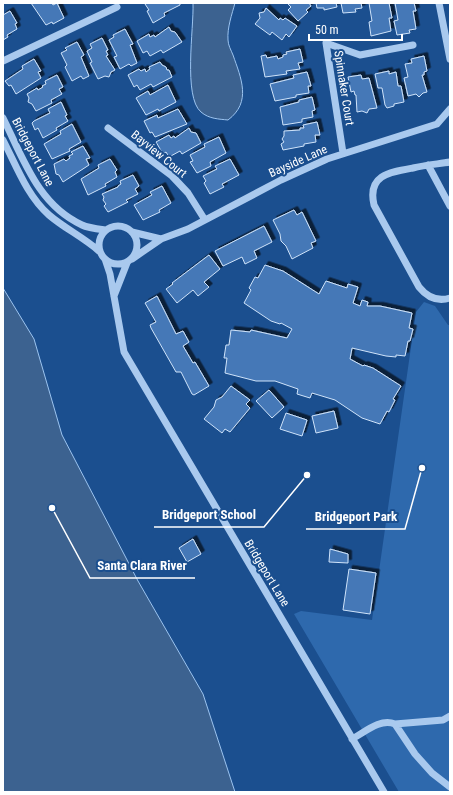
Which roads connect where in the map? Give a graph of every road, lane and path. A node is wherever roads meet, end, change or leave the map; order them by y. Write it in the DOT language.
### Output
graph roads {
  1 [pos="439,3"];
  2 [pos="117,7"];
  3 [pos="413,46"];
  4 [pos="450,59"];
  5 [pos="3,61"];
  6 [pos="448,112"];
  7 [pos="3,118"];
  8 [pos="108,128"];
  9 [pos="3,140"];
  10 [pos="343,154"];
  11 [pos="450,162"];
  12 [pos="428,165"];
  13 [pos="450,204"];
  14 [pos="205,220"];
  15 [pos="106,230"];
  16 [pos="132,232"];
  17 [pos="161,239"];
  18 [pos="99,250"];
  19 [pos="105,259"];
  20 [pos="129,261"];
  21 [pos="114,296"];
  22 [pos="450,298"];
  23 [pos="450,716"];
  24 [pos="395,724"];
  25 [pos="352,739"];
  26 [pos="450,787"];
  27 [pos="384,792"];
  1 -- 4 [label="street"];
  2 -- 5 [label="street"];
  3 -- 10 [label="street, Spinnaker Court"];
  6 -- 10 [label="street, Bayside Lane"];
  7 -- 15 [label="street, Bridgeport Lane"];
  8 -- 14 [label="street, Bayview Court"];
  9 -- 18 [label="street, Bridgeport Lane"];
  10 -- 14 [label="street, Bayside Lane"];
  11 -- 12 [label="street"];
  12 -- 13 [label="street"];
  12 -- 22 [label="street"];
  14 -- 17 [label="street, Bayside Lane"];
  15 -- 16 [label="street"];
  15 -- 18 [label="street"];
  16 -- 17 [label="street"];
  16 -- 20 [label="street"];
  17 -- 20 [label="street, Bayside Lane"];
  18 -- 19 [label="street"];
  19 -- 20 [label="street"];
  19 -- 21 [label="street, Bridgeport Lane"];
  20 -- 21 [label="street, Bridgeport Lane"];
  21 -- 25 [label="street, Bridgeport Lane"];
  23 -- 24 [label="street"];
  24 -- 25 [label="street"];
  24 -- 26 [label="street"];
  25 -- 27 [label="street, Bridgeport Lane"];
}
